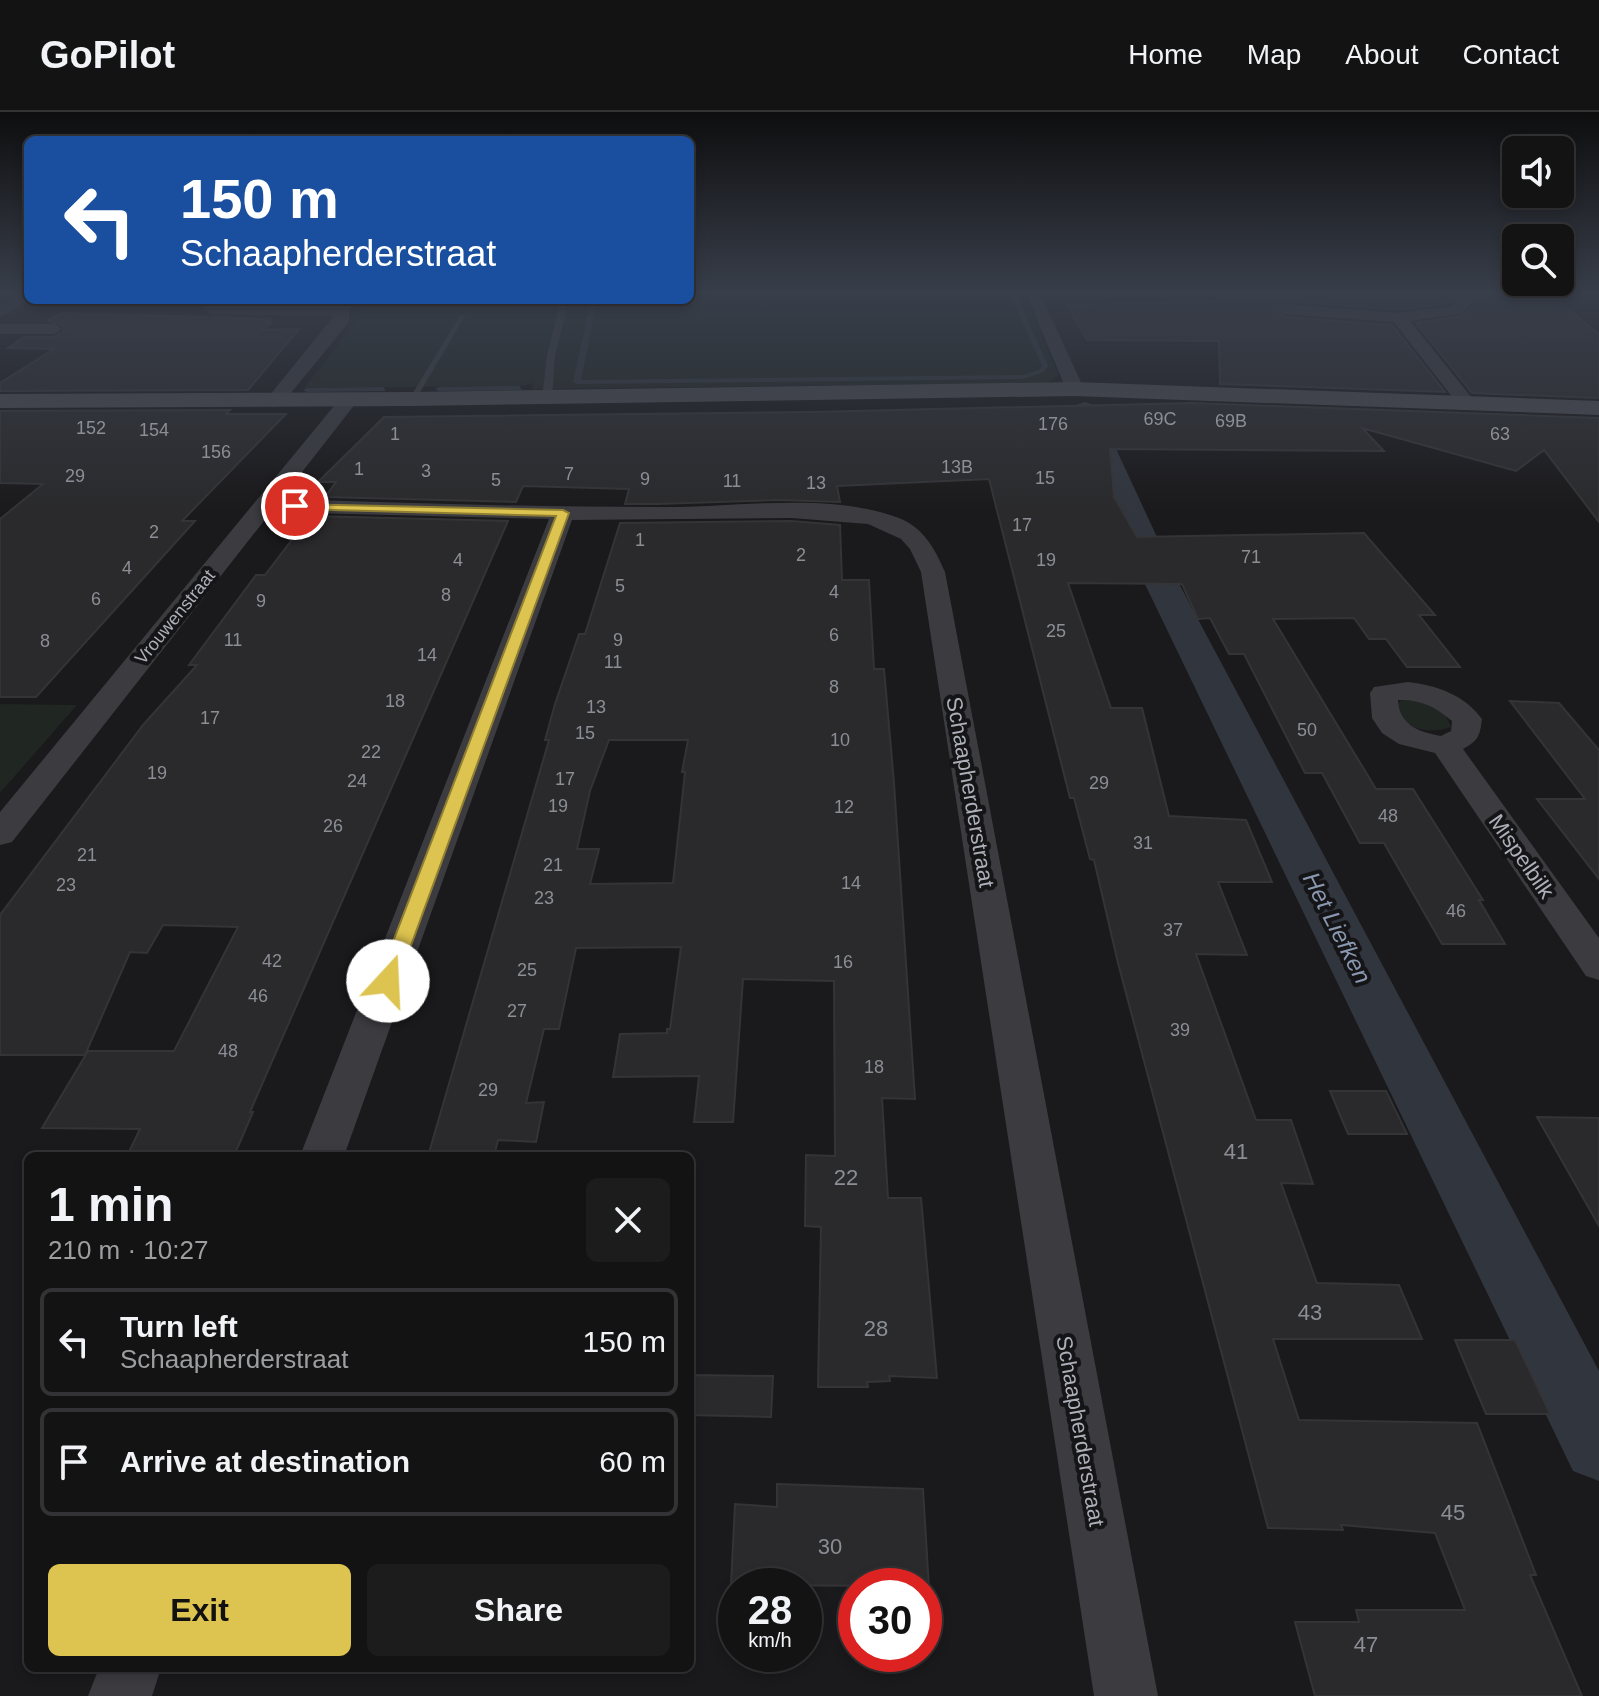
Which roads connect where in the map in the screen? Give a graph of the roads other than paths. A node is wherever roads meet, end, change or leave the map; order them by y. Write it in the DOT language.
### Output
graph roads {
  1 [pos="304,365"];
  2 [pos="432,365"];
  3 [pos="550,365"];
  4 [pos="1064,365"];
  5 [pos="1437,365"];
  6 [pos="1075,389"];
  7 [pos="547,398"];
  8 [pos="350,399"];
  9 [pos="411,399"];
  10 [pos="0,401"];
  11 [pos="274,401"];
  12 [pos="1467,403"];
  13 [pos="1599,408"];
  14 [pos="265,505"];
  15 [pos="563,513"];
  16 [pos="1445,746"];
  17 [pos="0,834"];
  18 [pos="1599,966"];
  19 [pos="323,1152"];
  20 [pos="129,1672"];
  21 [pos="120,1696"];
  22 [pos="1126,1696"];
  1 -- 11 [label="street"];
  2 -- 9 [label="lane"];
  3 -- 7 [label="lane"];
  4 -- 6 [label="street"];
  5 -- 12 [label="street"];
  6 -- 7 [label="street"];
  6 -- 12 [label="street"];
  7 -- 9 [label="street"];
  8 -- 9 [label="street"];
  8 -- 11 [label="street"];
  8 -- 14 [label="street, Vrouwenstraat"];
  10 -- 11 [label="street"];
  12 -- 13 [label="street"];
  14 -- 15 [label="street, Schaapherderstraat"];
  14 -- 17 [label="street, Vrouwenstraat"];
  15 -- 19 [label="street"];
  15 -- 22 [label="street, Schaapherderstraat"];
  16 -- 18 [label="street, Mispelbilk"];
  20 -- 21 [label="street"];
}
